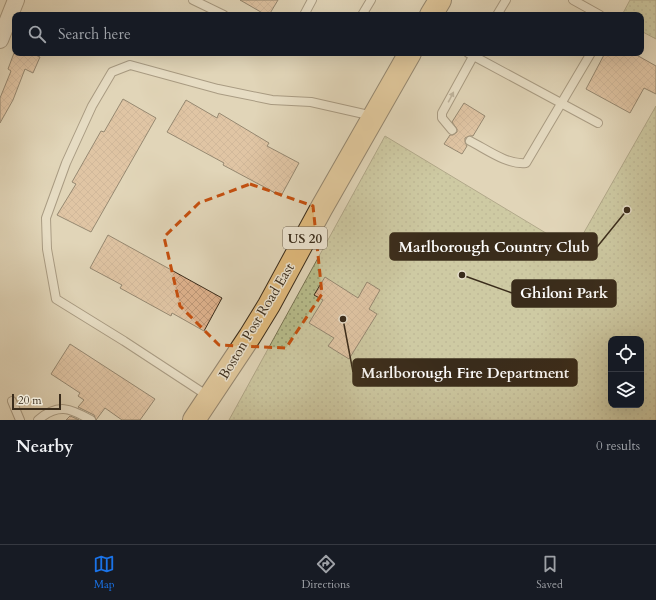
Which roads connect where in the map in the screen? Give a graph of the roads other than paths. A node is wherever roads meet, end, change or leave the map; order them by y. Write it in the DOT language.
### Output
graph roads {
  1 [pos="16,0"];
  2 [pos="193,0"];
  3 [pos="312,0"];
  4 [pos="370,0"];
  5 [pos="440,0"];
  6 [pos="506,0"];
  7 [pos="573,0"];
  8 [pos="218,12"];
  9 [pos="306,12"];
  10 [pos="364,12"];
  11 [pos="433,12"];
  12 [pos="499,12"];
  13 [pos="595,12"];
  14 [pos="0,40"];
  15 [pos="408,56"];
  16 [pos="471,56"];
  17 [pos="476,56"];
  18 [pos="589,56"];
  19 [pos="560,103"];
  20 [pos="374,116"];
  21 [pos="598,123"];
  22 [pos="452,130"];
  23 [pos="470,141"];
  24 [pos="210,397"];
  25 [pos="12,401"];
  26 [pos="20,420"];
  27 [pos="38,420"];
  28 [pos="91,420"];
  29 [pos="194,420"];
  1 -- 14 [label="street"];
  2 -- 8 [label="lane"];
  3 -- 9 [label="lane"];
  4 -- 10 [label="lane"];
  5 -- 11 [label="main road"];
  6 -- 12 [label="lane"];
  7 -- 13 [label="lane"];
  15 -- 20 [label="main road, Boston Post Road East / US 20"];
  22 -- 16 [label="lane, one-way"];
  17 -- 19 [label="lane"];
  18 -- 19 [label="lane"];
  19 -- 21 [label="lane"];
  19 -- 23 [label="lane"];
  20 -- 24 [label="main road, Boston Post Road East / US 20"];
  20 -- 24 [label="lane"];
  24 -- 29 [label="main road, Boston Post Road East / US 20"];
  25 -- 26 [label="lane"];
  27 -- 28 [label="lane"];
}
